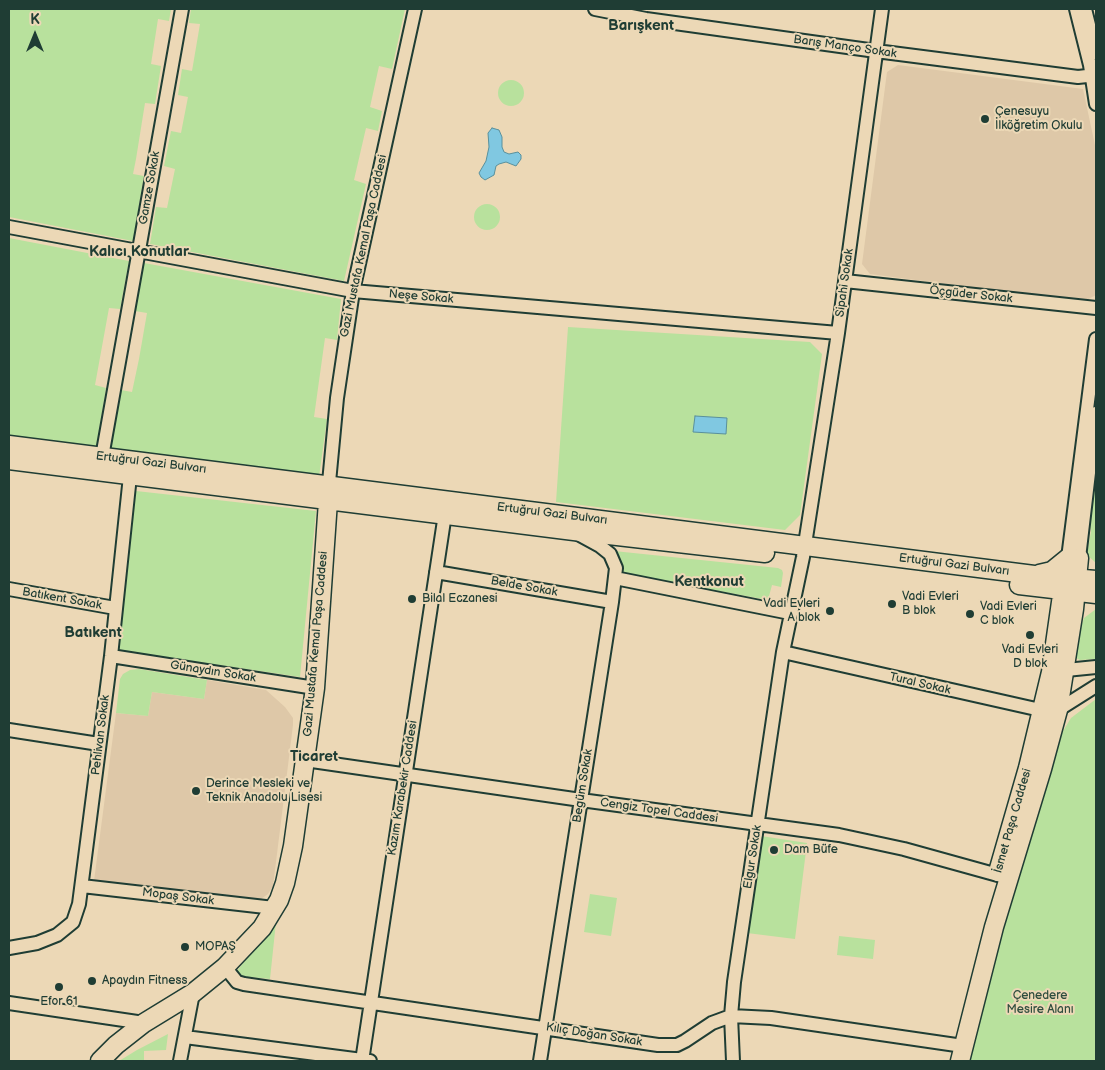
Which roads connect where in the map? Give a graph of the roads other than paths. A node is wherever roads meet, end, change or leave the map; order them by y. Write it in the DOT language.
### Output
graph roads {
  1 [pos="182,9"];
  2 [pos="415,9"];
  3 [pos="595,9"];
  4 [pos="882,9"];
  5 [pos="1076,9"];
  6 [pos="1085,9"];
  7 [pos="876,51"];
  8 [pos="1096,54"];
  9 [pos="1094,75"];
  10 [pos="1096,104"];
  11 [pos="9,227"];
  12 [pos="139,252"];
  13 [pos="845,281"];
  14 [pos="353,291"];
  15 [pos="1096,308"];
  16 [pos="838,333"];
  17 [pos="1096,339"];
  18 [pos="1096,413"];
  19 [pos="9,445"];
  20 [pos="102,457"];
  21 [pos="9,460"];
  22 [pos="130,476"];
  23 [pos="328,493"];
  24 [pos="444,514"];
  25 [pos="574,531"];
  26 [pos="804,552"];
  27 [pos="1074,558"];
  28 [pos="436,572"];
  29 [pos="615,578"];
  30 [pos="1096,578"];
  31 [pos="1033,581"];
  32 [pos="9,590"];
  33 [pos="1069,593"];
  34 [pos="1096,595"];
  35 [pos="612,602"];
  36 [pos="115,608"];
  37 [pos="790,613"];
  38 [pos="783,652"];
  39 [pos="111,656"];
  40 [pos="1096,667"];
  41 [pos="1057,671"];
  42 [pos="1096,686"];
  43 [pos="315,688"];
  44 [pos="1050,710"];
  45 [pos="9,730"];
  46 [pos="100,744"];
  47 [pos="306,760"];
  48 [pos="405,774"];
  49 [pos="581,800"];
  50 [pos="758,824"];
  51 [pos="1003,876"];
  52 [pos="82,886"];
  53 [pos="274,908"];
  54 [pos="9,948"];
  55 [pos="225,967"];
  56 [pos="193,993"];
  57 [pos="370,1002"];
  58 [pos="9,1003"];
  59 [pos="731,1016"];
  60 [pos="144,1023"];
  61 [pos="545,1028"];
  62 [pos="185,1037"];
  63 [pos="957,1053"];
  64 [pos="100,1061"];
  65 [pos="180,1061"];
  66 [pos="365,1061"];
  67 [pos="540,1061"];
  68 [pos="733,1061"];
  1 -- 12 [label="street, Gamze Sokak"];
  2 -- 14 [label="street, Gazi Mustafa Kemal Paşa Caddesi"];
  3 -- 7 [label="street, Barış Manço Sokak"];
  4 -- 7 [label="street, Sipahi Sokak"];
  5 -- 9 [label="street"];
  6 -- 8 [label="street"];
  7 -- 9 [label="street, Barış Manço Sokak"];
  7 -- 13 [label="street, Sipahi Sokak"];
  9 -- 10 [label="street"];
  11 -- 12 [label="street, Neşe Sokak"];
  12 -- 14 [label="street, Neşe Sokak"];
  12 -- 20 [label="street, Gamze Sokak"];
  13 -- 15 [label="street, Öçgüder Sokak"];
  13 -- 16 [label="street, Sipahi Sokak"];
  14 -- 16 [label="street, Neşe Sokak"];
  14 -- 23 [label="street, Gazi Mustafa Kemal Paşa Caddesi"];
  16 -- 26 [label="street, Sipahi Sokak"];
  17 -- 27 [label="street"];
  18 -- 27 [label="street"];
  19 -- 20 [label="main road, Ertuğrul Gazi Bulvarı"];
  20 -- 23 [label="main road, Ertuğrul Gazi Bulvarı"];
  21 -- 22 [label="main road, Ertuğrul Gazi Bulvarı"];
  22 -- 23 [label="main road, Ertuğrul Gazi Bulvarı"];
  22 -- 36 [label="street, Pehlivan Sokak"];
  23 -- 24 [label="main road, Ertuğrul Gazi Bulvarı"];
  23 -- 26 [label="main road, Ertuğrul Gazi Bulvarı"];
  23 -- 43 [label="main road, Gazi Mustafa Kemal Paşa Caddesi"];
  24 -- 25 [label="main road, Ertuğrul Gazi Bulvarı"];
  24 -- 28 [label="street, Kazım Karabekir Caddesi"];
  25 -- 26 [label="main road, Ertuğrul Gazi Bulvarı"];
  25 -- 29 [label="street, Begüm Sokak"];
  26 -- 31 [label="main road, Ertuğrul Gazi Bulvarı"];
  26 -- 37 [label="street, Sipahi Sokak"];
  27 -- 30 [label="main road"];
  27 -- 31 [label="main road"];
  27 -- 33 [label="main road, İsmet Paşa Caddesi"];
  28 -- 35 [label="street, Belde Sokak"];
  28 -- 48 [label="street, Kazım Karabekir Caddesi"];
  29 -- 35 [label="street, Begüm Sokak"];
  29 -- 37 [label="street"];
  30 -- 33 [label="main road, Ertuğrul Gazi Bulvarı"];
  31 -- 33 [label="main road, Ertuğrul Gazi Bulvarı"];
  31 -- 33 [label="main road"];
  32 -- 36 [label="street, Batıkent Sokak"];
  33 -- 34 [label="main road"];
  33 -- 41 [label="main road, İsmet Paşa Caddesi"];
  35 -- 49 [label="street, Begüm Sokak"];
  36 -- 39 [label="street, Pehlivan Sokak"];
  37 -- 38 [label="street, Elgur Sokak"];
  38 -- 44 [label="street, Tural Sokak"];
  38 -- 50 [label="street, Elgur Sokak"];
  39 -- 43 [label="street, Günaydın Sokak"];
  39 -- 46 [label="street, Pehlivan Sokak"];
  40 -- 41 [label="street"];
  41 -- 44 [label="main road, İsmet Paşa Caddesi"];
  42 -- 44 [label="street"];
  43 -- 47 [label="main road, Gazi Mustafa Kemal Paşa Caddesi"];
  44 -- 51 [label="main road, İsmet Paşa Caddesi"];
  45 -- 46 [label="street"];
  46 -- 52 [label="street, Pehlivan Sokak"];
  47 -- 48 [label="street, Cengiz Topel Caddesi"];
  47 -- 53 [label="main road, Gazi Mustafa Kemal Paşa Caddesi"];
  48 -- 49 [label="street, Cengiz Topel Caddesi"];
  48 -- 57 [label="street, Kazım Karabekir Caddesi"];
  49 -- 50 [label="street, Cengiz Topel Caddesi"];
  49 -- 61 [label="street, Begüm Sokak"];
  50 -- 51 [label="street, Cengiz Topel Caddesi"];
  50 -- 59 [label="street, Elgur Sokak"];
  51 -- 63 [label="main road, İsmet Paşa Caddesi"];
  52 -- 53 [label="street, Mopaş Sokak"];
  52 -- 54 [label="street, Pehlivan Sokak"];
  53 -- 55 [label="main road, Gazi Mustafa Kemal Paşa Caddesi"];
  55 -- 56 [label="main road, Gazi Mustafa Kemal Paşa Caddesi"];
  55 -- 57 [label="street, Kılıç Doğan Sokak"];
  56 -- 60 [label="main road, Gazi Mustafa Kemal Paşa Caddesi"];
  56 -- 62 [label="street"];
  57 -- 61 [label="street, Kılıç Doğan Sokak"];
  57 -- 66 [label="street, Kazım Karabekir Caddesi"];
  58 -- 60 [label="street"];
  59 -- 61 [label="street, Kılıç Doğan Sokak"];
  59 -- 63 [label="street, Kılıç Doğan Sokak"];
  59 -- 68 [label="street, Elgur Sokak"];
  60 -- 64 [label="main road, Gazi Mustafa Kemal Paşa Caddesi"];
  61 -- 67 [label="street, Begüm Sokak"];
  62 -- 65 [label="street"];
  62 -- 66 [label="street"];
}
